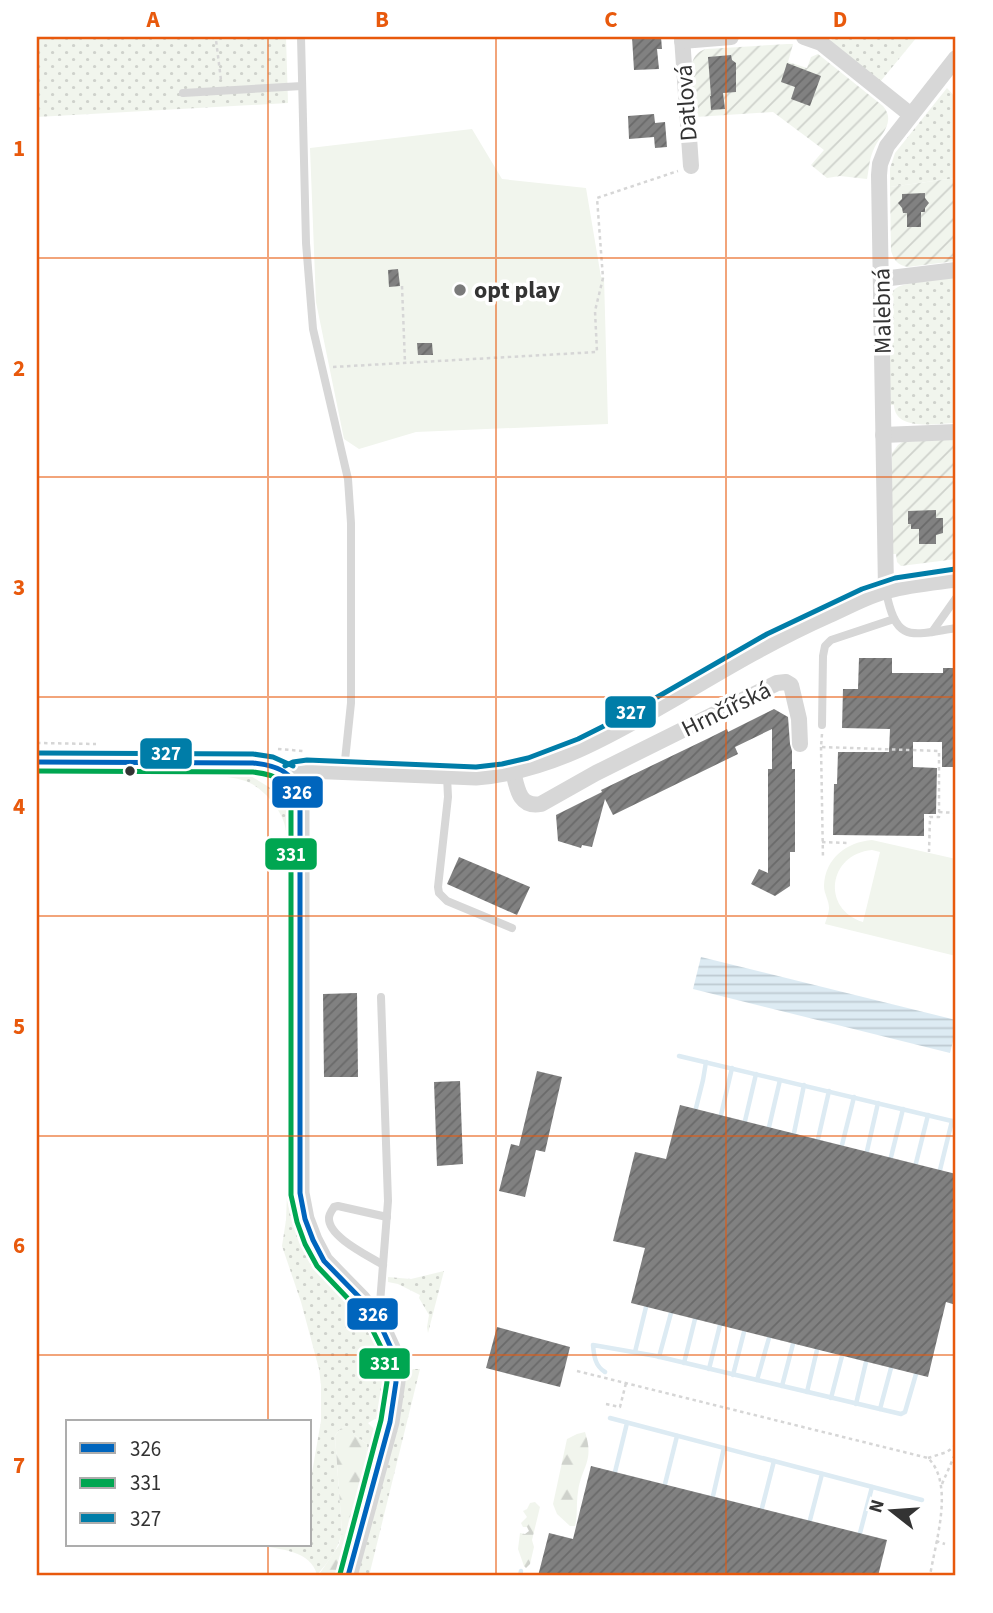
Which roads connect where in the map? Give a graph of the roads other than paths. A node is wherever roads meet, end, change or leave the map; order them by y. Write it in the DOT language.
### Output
graph roads {
  1 [pos="301,37"];
  2 [pos="731,37"];
  3 [pos="804,37"];
  4 [pos="682,39"];
  5 [pos="956,58"];
  6 [pos="302,86"];
  7 [pos="183,93"];
  8 [pos="911,115"];
  9 [pos="691,166"];
  10 [pos="956,270"];
  11 [pos="882,279"];
  12 [pos="956,432"];
  13 [pos="883,435"];
  14 [pos="956,578"];
  15 [pos="886,589"];
  16 [pos="956,598"];
  17 [pos="894,619"];
  18 [pos="956,628"];
  19 [pos="932,632"];
  20 [pos="822,724"];
  21 [pos="800,744"];
  22 [pos="37,762"];
  23 [pos="344,771"];
  24 [pos="513,771"];
  25 [pos="289,774"];
  26 [pos="447,776"];
  27 [pos="512,928"];
  28 [pos="381,997"];
  29 [pos="387,1217"];
  30 [pos="383,1265"];
  31 [pos="379,1322"];
  32 [pos="348,1576"];
  1 -- 6 [label="lane"];
  2 -- 4 [label="street, Datlová"];
  3 -- 8 [label="street"];
  4 -- 9 [label="street, Datlová"];
  5 -- 8 [label="street, Malebná"];
  6 -- 7 [label="lane"];
  6 -- 23 [label="lane"];
  8 -- 11 [label="street, Malebná"];
  10 -- 11 [label="street"];
  11 -- 13 [label="street, Malebná"];
  12 -- 13 [label="street"];
  13 -- 15 [label="street, Malebná"];
  14 -- 15 [label="street, Hrnčířská"];
  15 -- 17 [label="lane"];
  15 -- 24 [label="street, Hrnčířská"];
  16 -- 19 [label="lane"];
  17 -- 19 [label="lane"];
  17 -- 20 [label="lane"];
  18 -- 19 [label="lane"];
  21 -- 24 [label="street, Hrnčířská"];
  22 -- 25 [label="street"];
  23 -- 25 [label="street, Hrnčířská"];
  23 -- 26 [label="street, Hrnčířská"];
  24 -- 26 [label="street, Hrnčířská"];
  25 -- 31 [label="street"];
  26 -- 27 [label="lane"];
  28 -- 29 [label="lane"];
  29 -- 30 [label="lane"];
  29 -- 30 [label="lane"];
  30 -- 31 [label="lane"];
  31 -- 32 [label="street"];
}
